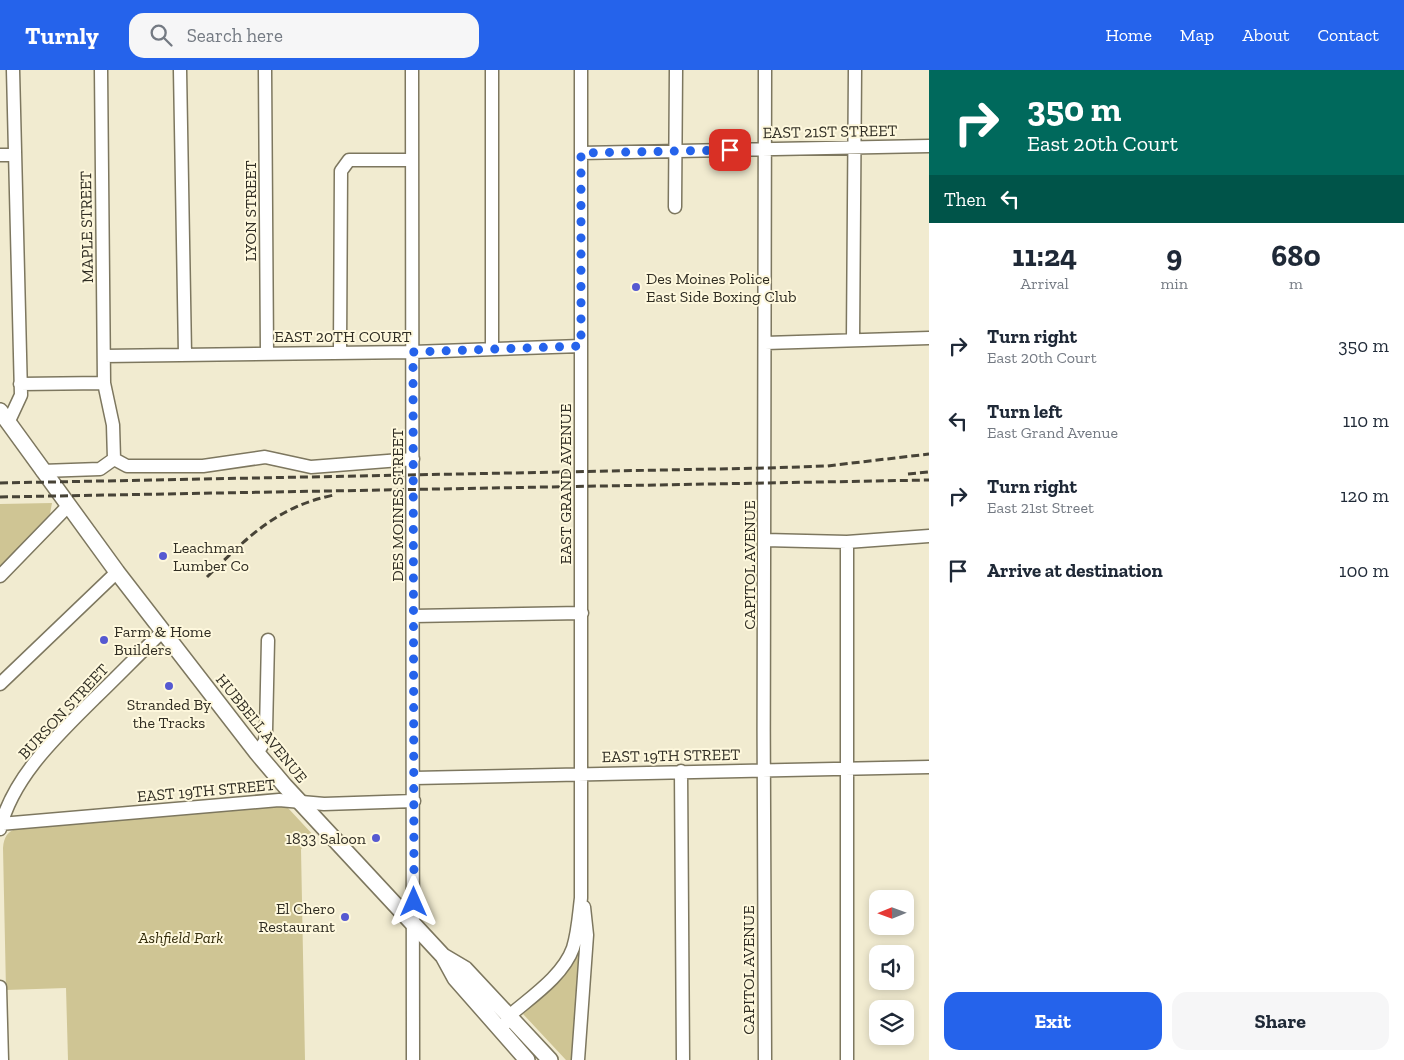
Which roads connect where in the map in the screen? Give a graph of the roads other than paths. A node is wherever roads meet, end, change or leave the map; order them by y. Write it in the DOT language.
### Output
graph roads {
  1 [pos="13,70"];
  2 [pos="101,70"];
  3 [pos="180,70"];
  4 [pos="265,70"];
  5 [pos="412,70"];
  6 [pos="492,70"];
  7 [pos="581,70"];
  8 [pos="676,70"];
  9 [pos="765,70"];
  10 [pos="854,70"];
  11 [pos="854,146"];
  12 [pos="929,146"];
  13 [pos="765,149"];
  14 [pos="676,151"];
  15 [pos="581,153"];
  16 [pos="0,155"];
  17 [pos="15,155"];
  18 [pos="412,160"];
  19 [pos="675,207"];
  20 [pos="929,338"];
  21 [pos="853,340"];
  22 [pos="765,343"];
  23 [pos="581,346"];
  24 [pos="492,348"];
  25 [pos="340,351"];
  26 [pos="413,352"];
  27 [pos="267,353"];
  28 [pos="184,354"];
  29 [pos="104,356"];
  30 [pos="104,383"];
  31 [pos="20,384"];
  32 [pos="4,417"];
  33 [pos="114,459"];
  34 [pos="413,459"];
  35 [pos="42,471"];
  36 [pos="68,506"];
  37 [pos="929,536"];
  38 [pos="765,540"];
  39 [pos="847,542"];
  40 [pos="117,572"];
  41 [pos="0,576"];
  42 [pos="582,613"];
  43 [pos="413,616"];
  44 [pos="163,631"];
  45 [pos="268,640"];
  46 [pos="0,684"];
  47 [pos="257,753"];
  48 [pos="929,767"];
  49 [pos="846,768"];
  50 [pos="763,770"];
  51 [pos="681,771"];
  52 [pos="582,773"];
  53 [pos="414,778"];
  54 [pos="298,801"];
  55 [pos="414,802"];
  56 [pos="0,825"];
  57 [pos="582,898"];
  58 [pos="414,924"];
  59 [pos="443,956"];
  60 [pos="0,986"];
  61 [pos="509,1016"];
  62 [pos="505,1036"];
  63 [pos="2,1060"];
  64 [pos="413,1060"];
  65 [pos="527,1060"];
  66 [pos="550,1060"];
  67 [pos="578,1060"];
  68 [pos="683,1060"];
  69 [pos="765,1060"];
  70 [pos="847,1060"];
  1 -- 17 [label="street"];
  2 -- 29 [label="street, MAPLE STREET"];
  3 -- 28 [label="street"];
  4 -- 27 [label="street, LYON STREET"];
  5 -- 18 [label="street, DES MOINES STREET"];
  6 -- 24 [label="street"];
  7 -- 15 [label="street, EAST GRAND AVENUE"];
  8 -- 14 [label="street"];
  9 -- 13 [label="street, CAPITOL AVENUE"];
  10 -- 11 [label="street"];
  11 -- 12 [label="street, EAST 21ST STREET"];
  11 -- 13 [label="street, EAST 21ST STREET"];
  11 -- 21 [label="street"];
  13 -- 14 [label="street, EAST 21ST STREET"];
  13 -- 22 [label="street, CAPITOL AVENUE"];
  14 -- 15 [label="street, EAST 21ST STREET"];
  14 -- 19 [label="street"];
  15 -- 23 [label="street, EAST GRAND AVENUE"];
  16 -- 17 [label="street"];
  17 -- 31 [label="street"];
  18 -- 25 [label="street"];
  18 -- 26 [label="street, DES MOINES STREET"];
  20 -- 21 [label="street"];
  21 -- 22 [label="street"];
  22 -- 38 [label="street, CAPITOL AVENUE"];
  23 -- 24 [label="street, EAST 20TH COURT"];
  23 -- 42 [label="street, EAST GRAND AVENUE"];
  24 -- 26 [label="street, EAST 20TH COURT"];
  25 -- 26 [label="street, EAST 20TH COURT"];
  25 -- 27 [label="street, EAST 20TH COURT"];
  26 -- 34 [label="street, DES MOINES STREET"];
  27 -- 28 [label="street, EAST 20TH COURT"];
  28 -- 29 [label="street, EAST 20TH COURT"];
  29 -- 30 [label="street, MAPLE STREET"];
  30 -- 31 [label="street"];
  30 -- 33 [label="street, MAPLE STREET"];
  31 -- 32 [label="street"];
  32 -- 35 [label="main road, HUBBELL AVENUE"];
  33 -- 34 [label="street"];
  33 -- 35 [label="street"];
  34 -- 43 [label="street, DES MOINES STREET"];
  35 -- 36 [label="main road, HUBBELL AVENUE"];
  36 -- 40 [label="main road, HUBBELL AVENUE"];
  36 -- 41 [label="street"];
  37 -- 39 [label="street"];
  38 -- 39 [label="street"];
  38 -- 50 [label="street, CAPITOL AVENUE"];
  39 -- 49 [label="street"];
  40 -- 44 [label="main road, HUBBELL AVENUE"];
  40 -- 46 [label="street"];
  42 -- 43 [label="street"];
  42 -- 52 [label="street, EAST GRAND AVENUE"];
  43 -- 53 [label="street, DES MOINES STREET"];
  44 -- 47 [label="main road, HUBBELL AVENUE"];
  44 -- 56 [label="street, BURSON STREET"];
  45 -- 47 [label="street"];
  47 -- 54 [label="main road, HUBBELL AVENUE"];
  48 -- 49 [label="street, EAST 19TH STREET"];
  49 -- 50 [label="street, EAST 19TH STREET"];
  49 -- 70 [label="street"];
  50 -- 51 [label="street, EAST 19TH STREET"];
  50 -- 69 [label="street, CAPITOL AVENUE"];
  51 -- 52 [label="street, EAST 19TH STREET"];
  51 -- 68 [label="street"];
  52 -- 53 [label="street, EAST 19TH STREET"];
  52 -- 57 [label="street, EAST GRAND AVENUE"];
  53 -- 55 [label="street, DES MOINES STREET"];
  54 -- 55 [label="street, EAST 19TH STREET"];
  54 -- 56 [label="street, EAST 19TH STREET"];
  54 -- 58 [label="main road, HUBBELL AVENUE"];
  55 -- 58 [label="street, DES MOINES STREET"];
  57 -- 61 [label="street, EAST GRAND AVENUE"];
  57 -- 67 [label="street, EAST GRAND AVENUE"];
  58 -- 59 [label="main road, HUBBELL AVENUE"];
  58 -- 64 [label="street, DES MOINES STREET"];
  59 -- 61 [label="main road, HUBBELL AVENUE"];
  59 -- 62 [label="main road, HUBBELL AVENUE"];
  60 -- 63 [label="street"];
  61 -- 62 [label="street"];
  61 -- 66 [label="main road, HUBBELL AVENUE"];
  62 -- 65 [label="main road, HUBBELL AVENUE"];
}
